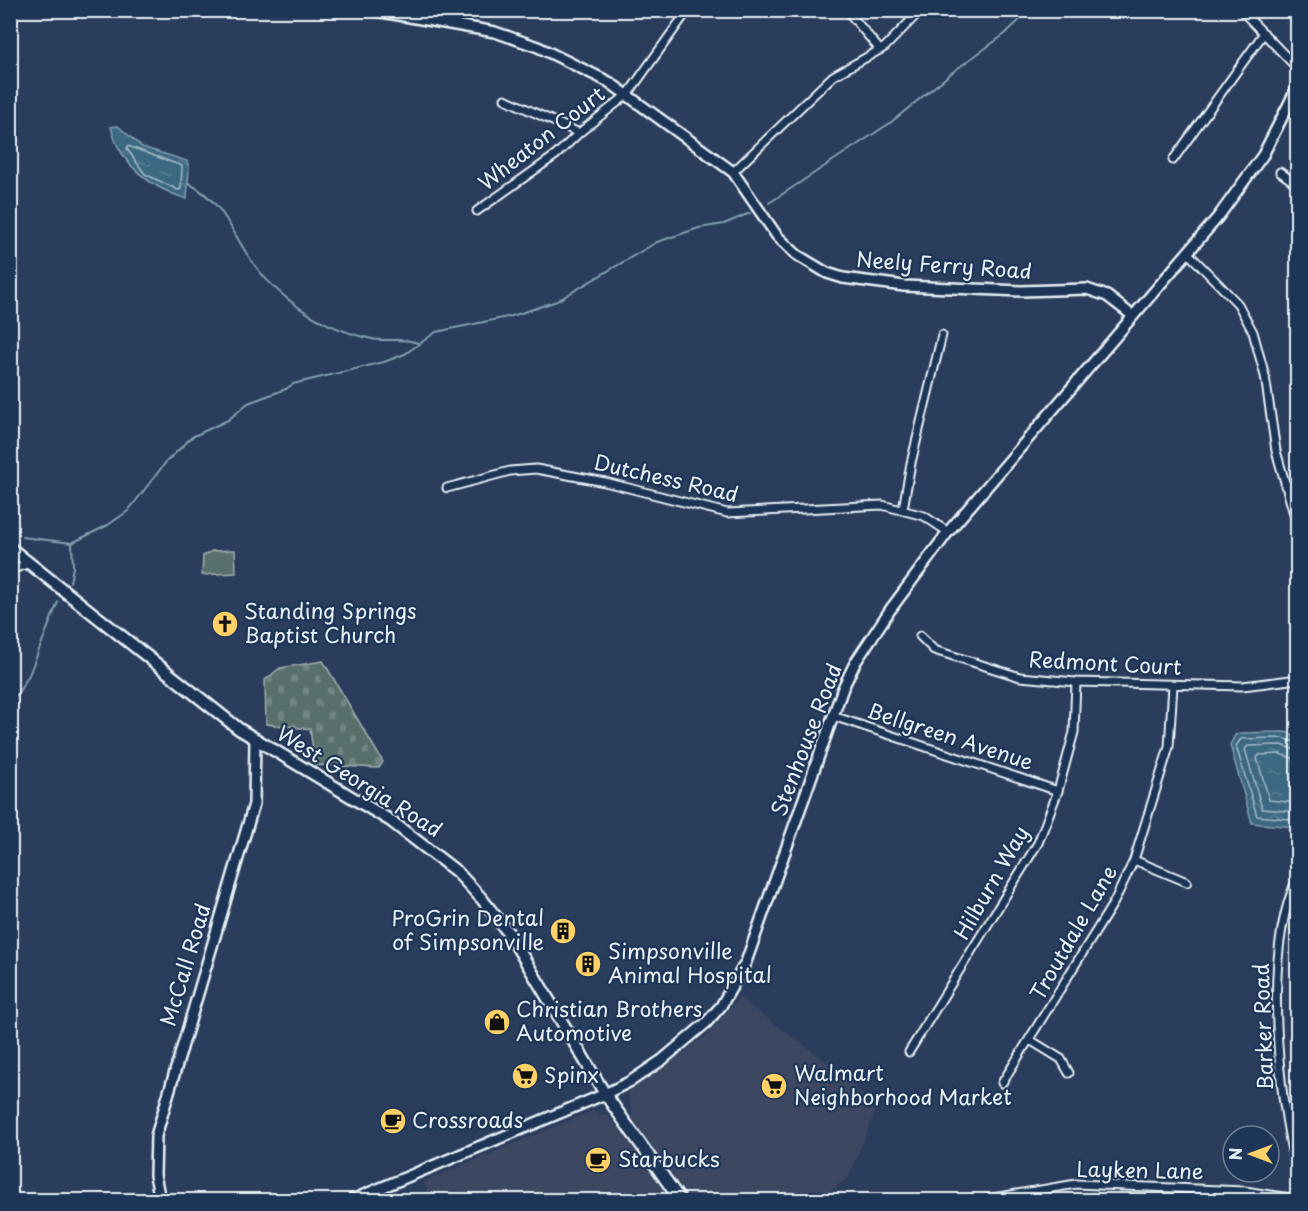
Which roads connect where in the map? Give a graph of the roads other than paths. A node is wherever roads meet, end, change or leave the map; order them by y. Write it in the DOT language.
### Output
graph roads {
  1 [pos="370,10"];
  2 [pos="687,10"];
  3 [pos="921,10"];
  4 [pos="1240,10"];
  5 [pos="850,14"];
  6 [pos="1264,33"];
  7 [pos="880,50"];
  8 [pos="1298,69"];
  9 [pos="1298,86"];
  10 [pos="628,94"];
  11 [pos="505,99"];
  12 [pos="579,132"];
  13 [pos="1173,160"];
  14 [pos="733,172"];
  15 [pos="1280,172"];
  16 [pos="1298,184"];
  17 [pos="477,211"];
  18 [pos="1187,252"];
  19 [pos="1133,316"];
  20 [pos="942,335"];
  21 [pos="1298,484"];
  22 [pos="1285,486"];
  23 [pos="447,488"];
  24 [pos="903,509"];
  25 [pos="1298,528"];
  26 [pos="948,532"];
  27 [pos="10,548"];
  28 [pos="30,564"];
  29 [pos="10,570"];
  30 [pos="920,636"];
  31 [pos="1298,679"];
  32 [pos="1076,682"];
  33 [pos="1173,685"];
  34 [pos="833,716"];
  35 [pos="255,739"];
  36 [pos="1058,791"];
  37 [pos="1134,860"];
  38 [pos="1298,878"];
  39 [pos="1187,882"];
  40 [pos="1030,1040"];
  41 [pos="909,1052"];
  42 [pos="1069,1073"];
  43 [pos="1002,1083"];
  44 [pos="605,1094"];
  45 [pos="1298,1178"];
  46 [pos="1298,1196"];
  47 [pos="160,1200"];
  48 [pos="352,1200"];
  49 [pos="680,1200"];
  50 [pos="981,1200"];
  1 -- 10 [label="street, Neely Ferry Road"];
  2 -- 10 [label="street, Wheaton Court"];
  3 -- 7 [label="street"];
  4 -- 6 [label="street"];
  5 -- 7 [label="street"];
  6 -- 8 [label="street"];
  6 -- 13 [label="street"];
  7 -- 14 [label="street"];
  9 -- 18 [label="street"];
  10 -- 12 [label="street, Wheaton Court"];
  10 -- 14 [label="street, Neely Ferry Road"];
  11 -- 12 [label="street"];
  12 -- 17 [label="street, Wheaton Court"];
  14 -- 19 [label="street, Neely Ferry Road"];
  15 -- 16 [label="street"];
  18 -- 19 [label="street"];
  18 -- 22 [label="street"];
  19 -- 26 [label="street, Stenhouse Road"];
  20 -- 24 [label="street"];
  21 -- 22 [label="street"];
  22 -- 25 [label="street"];
  23 -- 24 [label="street, Dutchess Road"];
  24 -- 26 [label="street, Dutchess Road"];
  26 -- 34 [label="street, Stenhouse Road"];
  27 -- 28 [label="main road, West Georgia Road"];
  28 -- 29 [label="street"];
  28 -- 35 [label="main road, West Georgia Road"];
  30 -- 32 [label="street, Redmont Court"];
  31 -- 33 [label="street, Redmont Court"];
  32 -- 33 [label="street, Redmont Court"];
  32 -- 36 [label="street, Hilburn Way"];
  33 -- 37 [label="street, Troutdale Lane"];
  34 -- 36 [label="street, Bellgreen Avenue"];
  34 -- 44 [label="street, Stenhouse Road"];
  35 -- 44 [label="main road, West Georgia Road"];
  35 -- 47 [label="street, McCall Road"];
  36 -- 41 [label="street, Hilburn Way"];
  37 -- 39 [label="street"];
  37 -- 40 [label="street, Troutdale Lane"];
  38 -- 45 [label="street, Barker Road"];
  40 -- 42 [label="street"];
  40 -- 43 [label="street, Troutdale Lane"];
  44 -- 48 [label="street, Stenhouse Road"];
  44 -- 49 [label="main road, West Georgia Road"];
  46 -- 50 [label="street, Layken Lane"];
}
